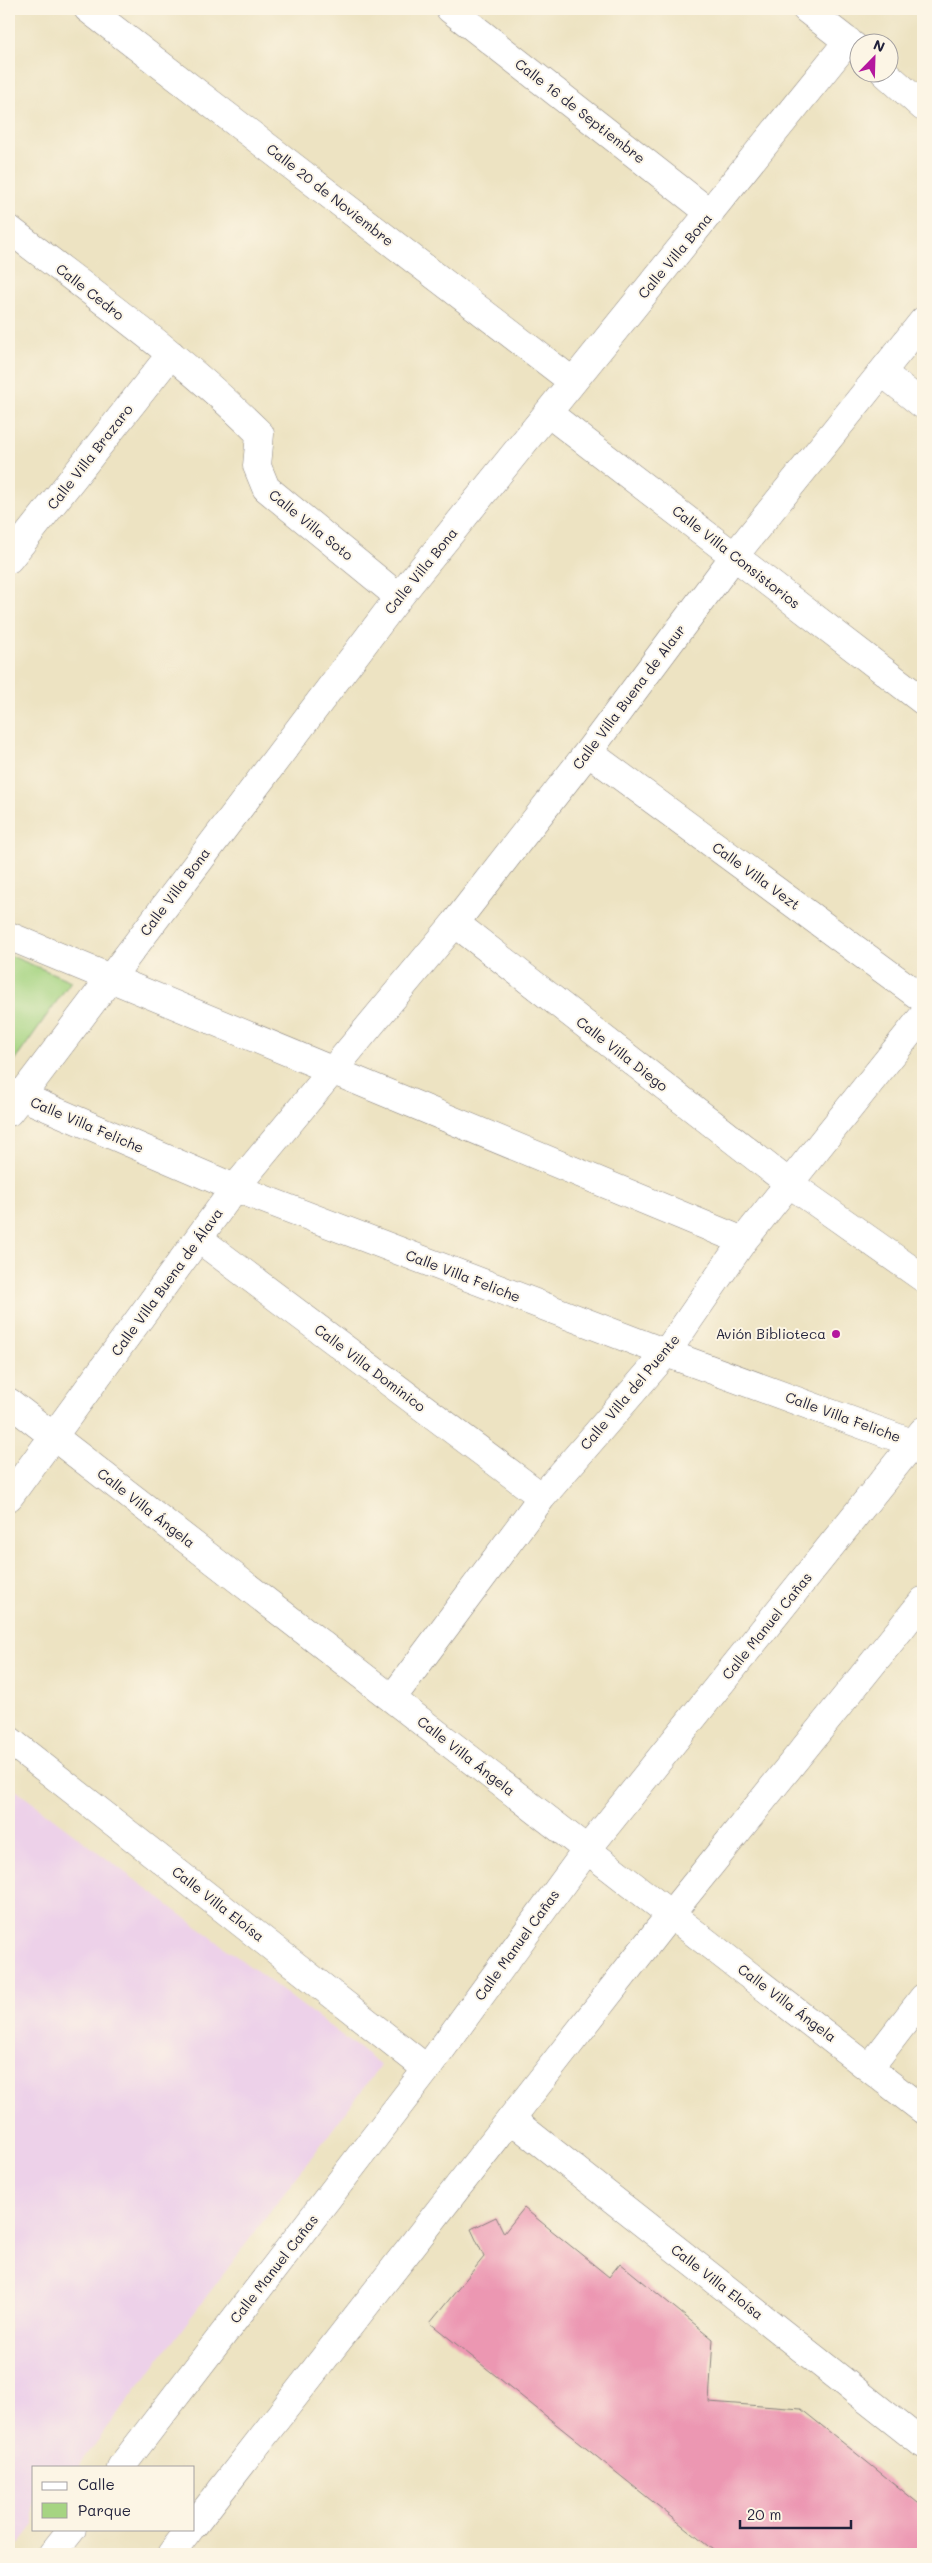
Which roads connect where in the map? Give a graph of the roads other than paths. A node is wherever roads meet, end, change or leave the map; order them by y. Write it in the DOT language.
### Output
graph roads {
  1 [pos="88,9"];
  2 [pos="450,9"];
  3 [pos="806,9"];
  4 [pos="850,43"];
  5 [pos="850,51"];
  6 [pos="895,82"];
  7 [pos="923,107"];
  8 [pos="710,213"];
  9 [pos="9,229"];
  10 [pos="923,321"];
  11 [pos="171,354"];
  12 [pos="883,373"];
  13 [pos="572,380"];
  14 [pos="923,405"];
  15 [pos="548,413"];
  16 [pos="735,555"];
  17 [pos="9,559"];
  18 [pos="399,597"];
  19 [pos="923,701"];
  20 [pos="588,752"];
  21 [pos="455,923"];
  22 [pos="9,936"];
  23 [pos="110,978"];
  24 [pos="923,999"];
  25 [pos="923,1016"];
  26 [pos="331,1071"];
  27 [pos="13,1100"];
  28 [pos="790,1184"];
  29 [pos="236,1188"];
  30 [pos="198,1239"];
  31 [pos="743,1241"];
  32 [pos="923,1278"];
  33 [pos="666,1354"];
  34 [pos="9,1402"];
  35 [pos="55,1437"];
  36 [pos="920,1440"];
  37 [pos="9,1497"];
  38 [pos="542,1497"];
  39 [pos="923,1601"];
  40 [pos="393,1697"];
  41 [pos="9,1740"];
  42 [pos="586,1851"];
  43 [pos="670,1915"];
  44 [pos="923,1998"];
  45 [pos="870,2067"];
  46 [pos="427,2069"];
  47 [pos="923,2110"];
  48 [pos="510,2119"];
  49 [pos="923,2444"];
  50 [pos="122,2466"];
  51 [pos="195,2524"];
  52 [pos="71,2530"];
  53 [pos="189,2530"];
  54 [pos="52,2554"];
  55 [pos="171,2554"];
  1 -- 13 [label="street, Calle 20 de Noviembre"];
  2 -- 8 [label="street, Calle 16 de Septiembre"];
  3 -- 4 [label="street"];
  5 -- 8 [label="street, Calle Villa Bona"];
  6 -- 7 [label="street"];
  8 -- 13 [label="street, Calle Villa Bona"];
  9 -- 11 [label="street, Calle Cedro"];
  10 -- 12 [label="street, Calle Villa Buena de Alaur"];
  11 -- 17 [label="street, Calle Villa Brazaro"];
  11 -- 18 [label="street, Calle Villa Soto"];
  12 -- 14 [label="street"];
  12 -- 16 [label="street, Calle Villa Buena de Alaur"];
  13 -- 15 [label="street, Calle Villa Bona"];
  15 -- 16 [label="street, Calle Villa Consistorios"];
  15 -- 18 [label="street, Calle Villa Bona"];
  16 -- 19 [label="street, Calle Villa Consistorios"];
  16 -- 20 [label="street, Calle Villa Buena de Alaur"];
  18 -- 23 [label="street, Calle Villa Bona"];
  20 -- 21 [label="street, Calle Villa Buena de Alaur"];
  20 -- 24 [label="street, Calle Villa Vezt"];
  21 -- 26 [label="street, Calle Villa Buena de Alaur"];
  21 -- 28 [label="street, Calle Villa Diego"];
  22 -- 23 [label="street"];
  23 -- 26 [label="street"];
  23 -- 27 [label="street, Calle Villa Bona"];
  25 -- 28 [label="street, Calle Villa del Puente"];
  26 -- 29 [label="street, Calle Villa Buena de Álava"];
  26 -- 31 [label="street"];
  27 -- 29 [label="street, Calle Villa Feliche"];
  28 -- 31 [label="street, Calle Villa del Puente"];
  28 -- 32 [label="street, Calle Villa Diego"];
  29 -- 30 [label="street, Calle Villa Buena de Álava"];
  29 -- 33 [label="street, Calle Villa Feliche"];
  30 -- 35 [label="street, Calle Villa Buena de Álava"];
  30 -- 38 [label="street, Calle Villa Dominico"];
  31 -- 33 [label="street, Calle Villa del Puente"];
  33 -- 36 [label="street, Calle Villa Feliche"];
  33 -- 38 [label="street, Calle Villa del Puente"];
  34 -- 35 [label="street, Calle Villa Ángela"];
  35 -- 37 [label="street, Calle Villa Buena de Álava"];
  35 -- 40 [label="street, Calle Villa Ángela"];
  36 -- 42 [label="street, Calle Manuel Cañas"];
  38 -- 40 [label="street, Calle Villa del Puente"];
  39 -- 43 [label="street"];
  40 -- 42 [label="street, Calle Villa Ángela"];
  41 -- 46 [label="street, Calle Villa Eloísa"];
  42 -- 43 [label="street, Calle Villa Ángela"];
  42 -- 46 [label="street, Calle Manuel Cañas"];
  43 -- 45 [label="street, Calle Villa Ángela"];
  43 -- 48 [label="street"];
  44 -- 45 [label="street"];
  45 -- 47 [label="street, Calle Villa Ángela"];
  46 -- 50 [label="street, Calle Manuel Cañas"];
  48 -- 49 [label="street, Calle Villa Eloísa"];
  48 -- 51 [label="street"];
  52 -- 54 [label="street"];
  53 -- 55 [label="street"];
}
